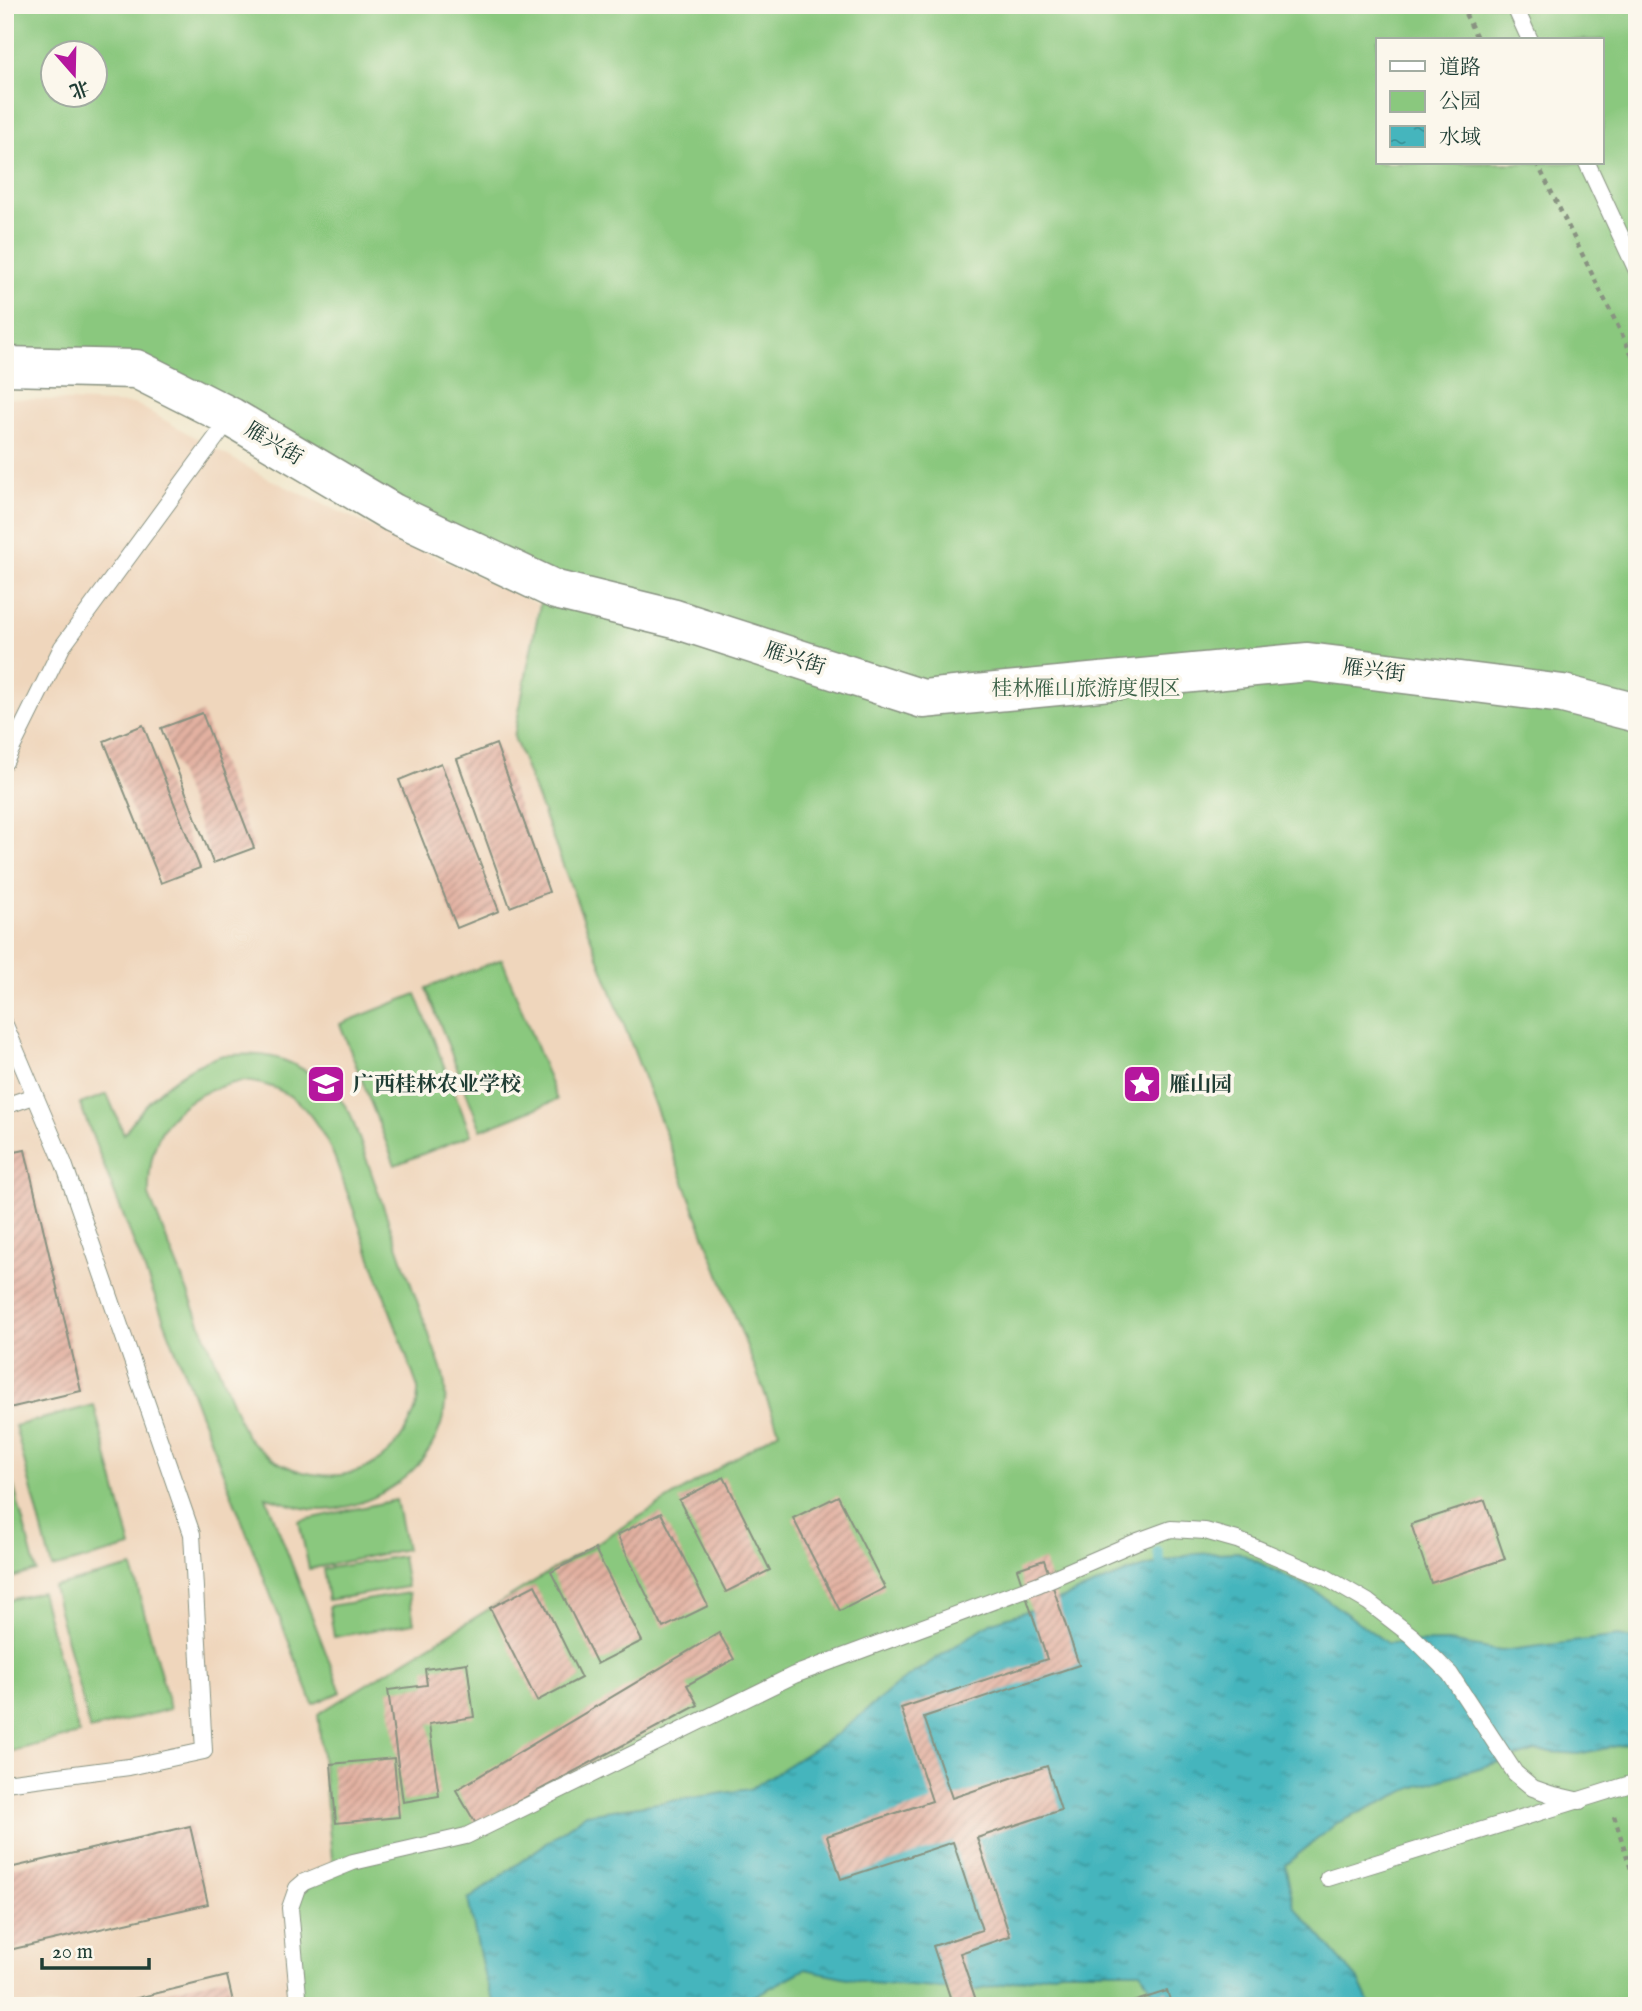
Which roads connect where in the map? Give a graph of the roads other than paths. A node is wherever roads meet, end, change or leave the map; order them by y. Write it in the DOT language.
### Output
graph roads {
  1 [pos="1514,5"];
  2 [pos="1529,38"];
  3 [pos="1587,164"];
  4 [pos="1637,271"];
  5 [pos="5,366"];
  6 [pos="232,417"];
  7 [pos="1637,713"];
  8 [pos="5,762"];
  9 [pos="5,1025"];
  10 [pos="34,1096"];
  11 [pos="5,1106"];
  12 [pos="1637,1782"];
  13 [pos="5,1783"];
  14 [pos="1580,1801"];
  15 [pos="1328,1878"];
  16 [pos="299,2006"];
  1 -- 2 [label="lane"];
  3 -- 4 [label="lane"];
  5 -- 6 [label="street, 雁兴街"];
  6 -- 7 [label="street, 雁兴街"];
  6 -- 8 [label="lane"];
  9 -- 10 [label="lane"];
  10 -- 11 [label="lane"];
  10 -- 13 [label="lane"];
  12 -- 14 [label="lane"];
  14 -- 15 [label="lane"];
  14 -- 16 [label="lane"];
}
